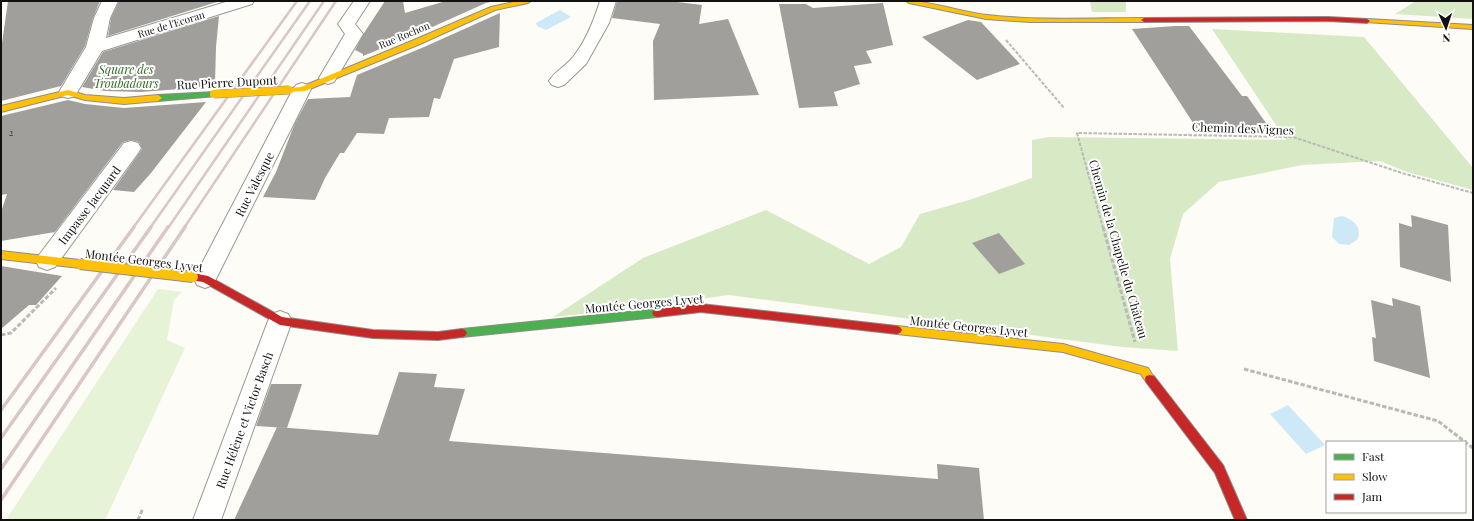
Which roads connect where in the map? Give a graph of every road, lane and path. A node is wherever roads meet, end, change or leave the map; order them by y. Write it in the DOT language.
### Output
graph roads {
  1 [pos="110,1"];
  2 [pos="246,1"];
  3 [pos="362,1"];
  4 [pos="528,1"];
  5 [pos="608,1"];
  6 [pos="909,1"];
  7 [pos="986,17"];
  8 [pos="1473,27"];
  9 [pos="95,47"];
  10 [pos="328,78"];
  11 [pos="558,81"];
  12 [pos="296,90"];
  13 [pos="68,92"];
  14 [pos="1064,108"];
  15 [pos="1,109"];
  16 [pos="1077,132"];
  17 [pos="130,148"];
  18 [pos="1473,193"];
  19 [pos="1,255"];
  20 [pos="47,261"];
  21 [pos="80,264"];
  22 [pos="199,278"];
  23 [pos="280,321"];
  24 [pos="1,335"];
  25 [pos="1244,369"];
  26 [pos="1144,371"];
  27 [pos="1464,441"];
  28 [pos="143,508"];
  29 [pos="138,520"];
  30 [pos="207,520"];
  31 [pos="1241,520"];
  1 -- 9 [label="street"];
  2 -- 9 [label="street, Rue de l'Ecoran"];
  3 -- 10 [label="street"];
  4 -- 10 [label="street, Rue Rochon"];
  5 -- 11 [label="street"];
  6 -- 7 [label="street"];
  7 -- 8 [label="street"];
  7 -- 14 [label="path"];
  9 -- 13 [label="street"];
  10 -- 12 [label="street, Rue Rochon"];
  12 -- 13 [label="street, Rue Pierre Dupont, bridge"];
  12 -- 22 [label="street, Rue Valesque"];
  13 -- 15 [label="street, Rue Pierre Dupont"];
  16 -- 18 [label="path, Chemin des Vignes"];
  16 -- 26 [label="path, Chemin de la Chapelle du Château"];
  17 -- 20 [label="street, Impasse Jacquard"];
  19 -- 20 [label="street, Montée Georges Lyvet"];
  20 -- 21 [label="street, Montée Georges Lyvet"];
  21 -- 22 [label="street, Montée Georges Lyvet, bridge"];
  21 -- 24 [label="path"];
  22 -- 23 [label="street, Montée Georges Lyvet"];
  23 -- 26 [label="street, Montée Georges Lyvet"];
  23 -- 30 [label="street, Rue Hélène et Victor Basch"];
  25 -- 27 [label="path"];
  26 -- 31 [label="street"];
  28 -- 29 [label="path"];
}
